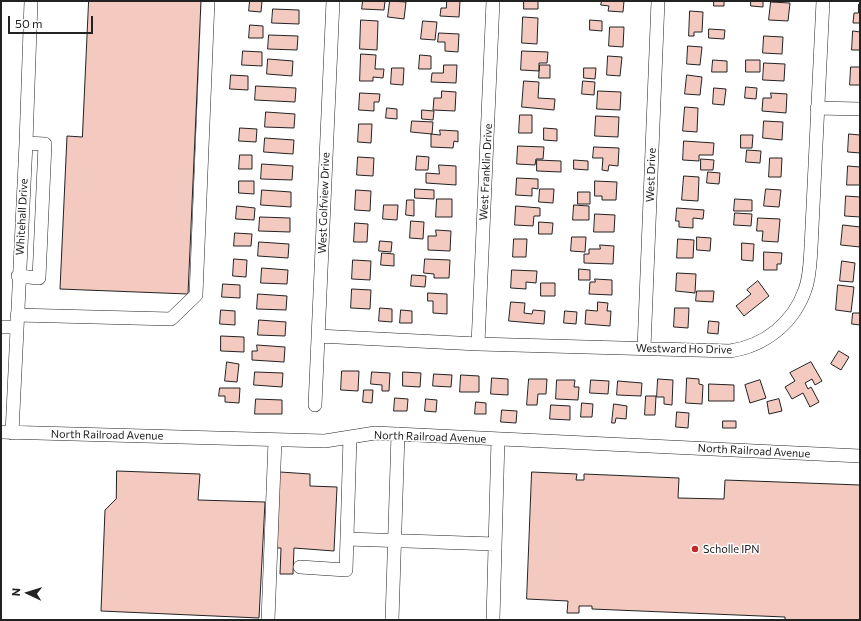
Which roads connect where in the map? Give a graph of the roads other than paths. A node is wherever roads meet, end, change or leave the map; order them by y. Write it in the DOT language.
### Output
graph roads {
  1 [pos="31,1"];
  2 [pos="208,1"];
  3 [pos="333,1"];
  4 [pos="493,1"];
  5 [pos="658,1"];
  6 [pos="823,1"];
  7 [pos="817,108"];
  8 [pos="860,109"];
  9 [pos="26,143"];
  10 [pos="18,276"];
  11 [pos="17,321"];
  12 [pos="1,327"];
  13 [pos="318,336"];
  14 [pos="478,344"];
  15 [pos="644,348"];
  16 [pos="315,405"];
  17 [pos="6,432"];
  18 [pos="398,434"];
  19 [pos="350,437"];
  20 [pos="498,439"];
  21 [pos="275,440"];
  22 [pos="860,456"];
  23 [pos="347,538"];
  24 [pos="395,540"];
  25 [pos="495,544"];
  26 [pos="300,567"];
  27 [pos="268,620"];
  28 [pos="392,620"];
  29 [pos="493,620"];
  1 -- 9 [label="street, Whitehall Drive"];
  2 -- 11 [label="street"];
  3 -- 13 [label="street, West Golfview Drive"];
  4 -- 14 [label="street, West Franklin Drive"];
  5 -- 15 [label="street, West Drive"];
  6 -- 7 [label="street, Westward Ho Drive"];
  7 -- 8 [label="street"];
  7 -- 15 [label="street, Westward Ho Drive"];
  9 -- 10 [label="street, Whitehall Drive"];
  9 -- 10 [label="street"];
  10 -- 11 [label="street, Whitehall Drive"];
  11 -- 12 [label="street"];
  11 -- 17 [label="street, Whitehall Drive"];
  13 -- 14 [label="street, Westward Ho Drive"];
  13 -- 16 [label="street, West Golfview Drive"];
  14 -- 15 [label="street, Westward Ho Drive"];
  17 -- 21 [label="street, North Railroad Avenue"];
  18 -- 19 [label="street, North Railroad Avenue"];
  18 -- 20 [label="street, North Railroad Avenue"];
  18 -- 24 [label="street"];
  19 -- 21 [label="street, North Railroad Avenue"];
  19 -- 23 [label="street"];
  20 -- 22 [label="street, North Railroad Avenue"];
  20 -- 25 [label="street"];
  21 -- 27 [label="street"];
  23 -- 24 [label="street"];
  23 -- 26 [label="street"];
  24 -- 25 [label="street"];
  24 -- 28 [label="street"];
  25 -- 29 [label="street"];
}
